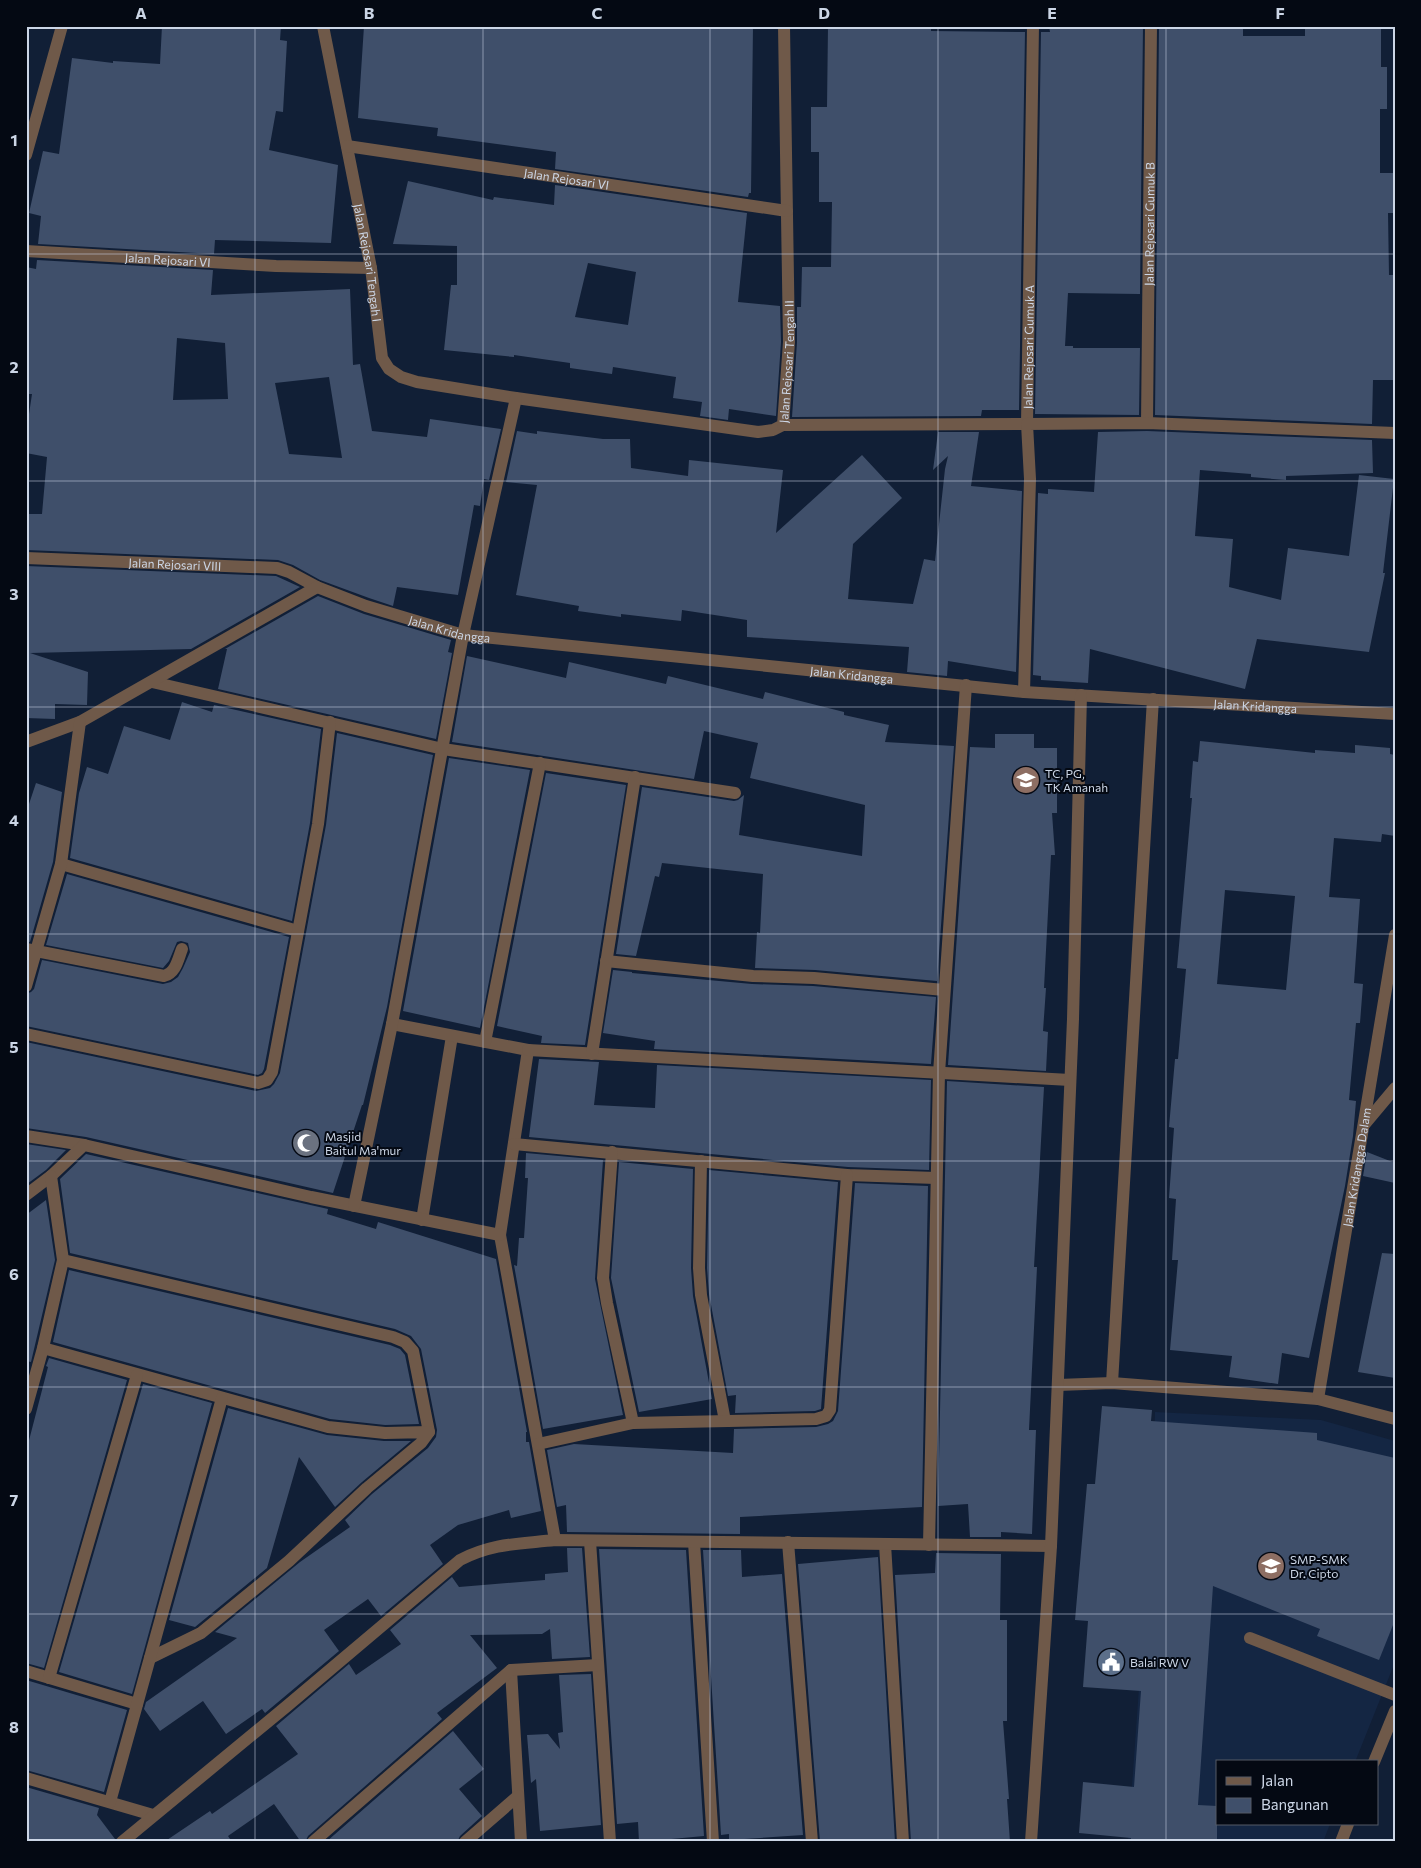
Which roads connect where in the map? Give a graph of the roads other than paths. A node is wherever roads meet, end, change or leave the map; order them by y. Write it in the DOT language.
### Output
graph roads {
  1 [pos="62,26"];
  2 [pos="323,26"];
  3 [pos="784,26"];
  4 [pos="1033,26"];
  5 [pos="1151,26"];
  6 [pos="347,146"];
  7 [pos="26,155"];
  8 [pos="787,211"];
  9 [pos="26,251"];
  10 [pos="371,268"];
  11 [pos="516,398"];
  12 [pos="1147,423"];
  13 [pos="1027,424"];
  14 [pos="783,425"];
  15 [pos="1395,433"];
  16 [pos="26,558"];
  17 [pos="318,587"];
  18 [pos="463,635"];
  19 [pos="152,682"];
  20 [pos="966,685"];
  21 [pos="1024,692"];
  22 [pos="1081,695"];
  23 [pos="1154,700"];
  24 [pos="1395,714"];
  25 [pos="80,722"];
  26 [pos="330,722"];
  27 [pos="26,742"];
  28 [pos="443,749"];
  29 [pos="540,763"];
  30 [pos="635,777"];
  31 [pos="735,793"];
  32 [pos="61,864"];
  33 [pos="298,931"];
  34 [pos="1395,935"];
  35 [pos="182,949"];
  36 [pos="31,950"];
  37 [pos="606,962"];
  38 [pos="1391,982"];
  39 [pos="26,986"];
  40 [pos="944,990"];
  41 [pos="392,1024"];
  42 [pos="26,1034"];
  43 [pos="452,1036"];
  44 [pos="485,1042"];
  45 [pos="528,1050"];
  46 [pos="592,1054"];
  47 [pos="939,1073"];
  48 [pos="1070,1080"];
  49 [pos="1395,1088"];
  50 [pos="1364,1125"];
  51 [pos="26,1136"];
  52 [pos="84,1144"];
  53 [pos="514,1144"];
  54 [pos="612,1152"];
  55 [pos="701,1161"];
  56 [pos="847,1175"];
  57 [pos="51,1176"];
  58 [pos="936,1178"];
  59 [pos="26,1195"];
  60 [pos="354,1206"];
  61 [pos="422,1220"];
  62 [pos="500,1235"];
  63 [pos="63,1260"];
  64 [pos="43,1348"];
  65 [pos="137,1375"];
  66 [pos="1112,1383"];
  67 [pos="1058,1385"];
  68 [pos="222,1398"];
  69 [pos="1318,1399"];
  70 [pos="26,1408"];
  71 [pos="1395,1419"];
  72 [pos="725,1421"];
  73 [pos="634,1423"];
  74 [pos="429,1432"];
  75 [pos="538,1444"];
  76 [pos="556,1540"];
  77 [pos="590,1540"];
  78 [pos="694,1542"];
  79 [pos="788,1542"];
  80 [pos="885,1544"];
  81 [pos="929,1545"];
  82 [pos="1051,1546"];
  83 [pos="1250,1638"];
  84 [pos="150,1658"];
  85 [pos="598,1664"];
  86 [pos="511,1670"];
  87 [pos="26,1671"];
  88 [pos="49,1678"];
  89 [pos="1395,1695"];
  90 [pos="137,1704"];
  91 [pos="1395,1711"];
  92 [pos="1375,1760"];
  93 [pos="26,1778"];
  94 [pos="518,1796"];
  95 [pos="110,1802"];
  96 [pos="153,1815"];
  97 [pos="1347,1826"];
  98 [pos="122,1842"];
  99 [pos="313,1842"];
  100 [pos="465,1842"];
  101 [pos="521,1842"];
  102 [pos="610,1842"];
  103 [pos="713,1842"];
  104 [pos="812,1842"];
  105 [pos="903,1842"];
  106 [pos="1031,1842"];
  107 [pos="1341,1842"];
  1 -- 7 [label="street"];
  2 -- 6 [label="street, Jalan Rejosari Tengah I"];
  3 -- 8 [label="street, Jalan Rejosari Tengah II"];
  4 -- 13 [label="street, Jalan Rejosari Gumuk A"];
  5 -- 12 [label="street, Jalan Rejosari Gumuk B"];
  6 -- 8 [label="street, Jalan Rejosari VI"];
  6 -- 10 [label="street, Jalan Rejosari Tengah I"];
  8 -- 14 [label="street, Jalan Rejosari Tengah II"];
  9 -- 10 [label="street, Jalan Rejosari VI"];
  10 -- 11 [label="street, Jalan Rejosari Tengah I"];
  11 -- 14 [label="street, Jalan Rejosari Tengah II"];
  11 -- 18 [label="street"];
  12 -- 13 [label="street"];
  12 -- 15 [label="street"];
  13 -- 14 [label="street, Jalan Rejosari Gumuk A"];
  13 -- 21 [label="street"];
  16 -- 17 [label="street, Jalan Rejosari VIII"];
  17 -- 18 [label="street, Jalan Kridangga"];
  17 -- 19 [label="street"];
  18 -- 20 [label="street, Jalan Kridangga"];
  18 -- 28 [label="street"];
  19 -- 25 [label="street"];
  19 -- 26 [label="street"];
  20 -- 21 [label="street, Jalan Kridangga"];
  20 -- 40 [label="street"];
  21 -- 22 [label="street, Jalan Kridangga"];
  22 -- 23 [label="street, Jalan Kridangga"];
  22 -- 48 [label="street"];
  23 -- 24 [label="street, Jalan Kridangga"];
  23 -- 66 [label="street"];
  25 -- 27 [label="street"];
  25 -- 32 [label="street"];
  26 -- 28 [label="street"];
  26 -- 33 [label="street"];
  28 -- 29 [label="street"];
  28 -- 41 [label="street"];
  29 -- 30 [label="street"];
  29 -- 44 [label="street"];
  30 -- 31 [label="street"];
  30 -- 37 [label="street"];
  32 -- 33 [label="street"];
  32 -- 36 [label="street"];
  33 -- 42 [label="street"];
  34 -- 38 [label="street, Jalan Kridangga Dalam"];
  35 -- 36 [label="street"];
  36 -- 39 [label="street"];
  37 -- 40 [label="street"];
  37 -- 46 [label="street"];
  38 -- 50 [label="street, Jalan Kridangga Dalam"];
  40 -- 47 [label="street"];
  41 -- 43 [label="street"];
  41 -- 60 [label="street"];
  43 -- 44 [label="street"];
  43 -- 61 [label="street"];
  44 -- 45 [label="street"];
  45 -- 46 [label="street"];
  45 -- 53 [label="street"];
  46 -- 47 [label="street"];
  47 -- 48 [label="street"];
  47 -- 58 [label="street"];
  48 -- 67 [label="street"];
  49 -- 50 [label="street"];
  50 -- 69 [label="street, Jalan Kridangga Dalam"];
  51 -- 52 [label="street"];
  52 -- 57 [label="street"];
  52 -- 60 [label="street"];
  53 -- 54 [label="street"];
  53 -- 62 [label="street"];
  54 -- 55 [label="street"];
  54 -- 73 [label="street"];
  55 -- 56 [label="street"];
  55 -- 72 [label="street"];
  56 -- 58 [label="street"];
  56 -- 72 [label="street"];
  57 -- 59 [label="street"];
  57 -- 63 [label="street"];
  58 -- 81 [label="street"];
  60 -- 61 [label="street"];
  61 -- 62 [label="street"];
  62 -- 75 [label="street"];
  63 -- 64 [label="street"];
  63 -- 74 [label="street"];
  64 -- 65 [label="street"];
  64 -- 70 [label="street"];
  65 -- 68 [label="street"];
  65 -- 88 [label="street"];
  66 -- 67 [label="street"];
  66 -- 69 [label="street"];
  67 -- 82 [label="street"];
  68 -- 74 [label="street"];
  68 -- 84 [label="street"];
  69 -- 71 [label="street"];
  72 -- 73 [label="street"];
  73 -- 75 [label="street"];
  74 -- 84 [label="street"];
  75 -- 76 [label="street"];
  76 -- 77 [label="street"];
  76 -- 96 [label="street"];
  77 -- 78 [label="street"];
  77 -- 85 [label="street"];
  78 -- 79 [label="street"];
  78 -- 103 [label="street"];
  79 -- 80 [label="street"];
  79 -- 104 [label="street"];
  80 -- 81 [label="street"];
  80 -- 105 [label="street"];
  81 -- 82 [label="street"];
  82 -- 106 [label="street"];
  83 -- 89 [label="street"];
  84 -- 90 [label="street"];
  85 -- 86 [label="street"];
  85 -- 102 [label="street"];
  86 -- 94 [label="street"];
  86 -- 99 [label="street"];
  87 -- 88 [label="street"];
  88 -- 90 [label="street"];
  90 -- 95 [label="street"];
  91 -- 92 [label="street"];
  93 -- 95 [label="street"];
  94 -- 100 [label="street"];
  94 -- 101 [label="street"];
  95 -- 96 [label="street"];
  96 -- 98 [label="street"];
  97 -- 107 [label="street"];
}
